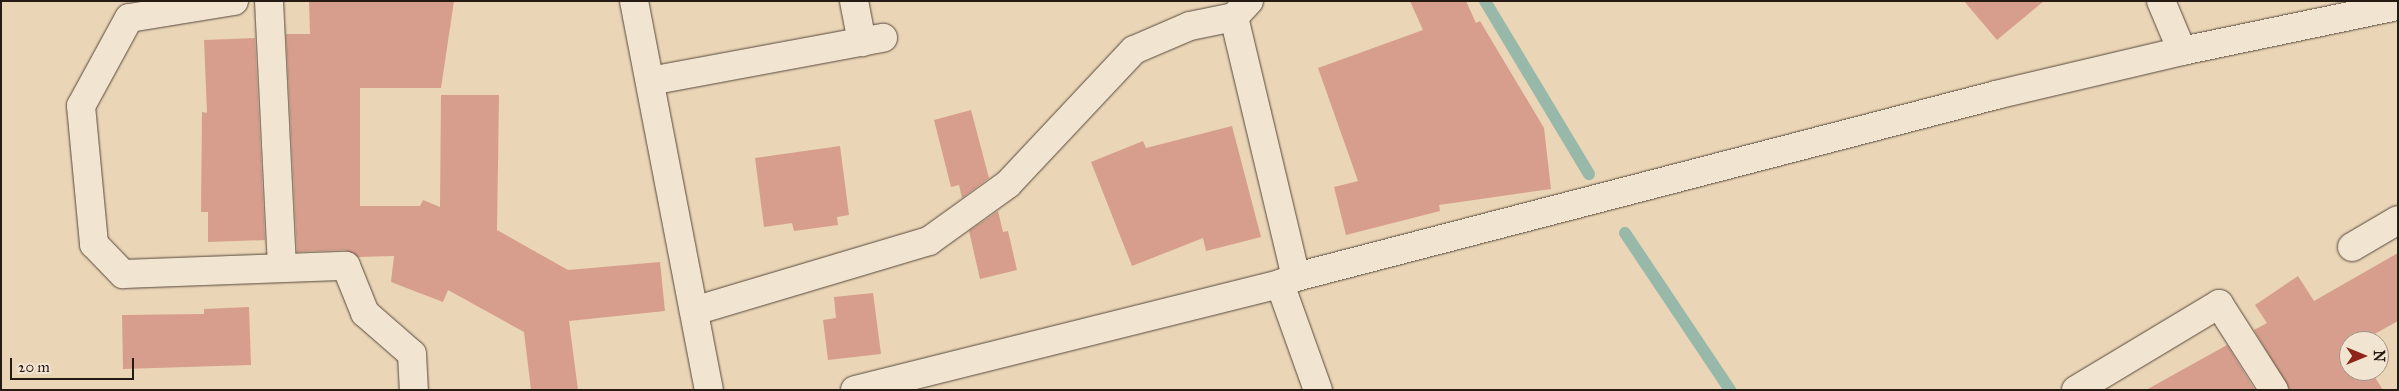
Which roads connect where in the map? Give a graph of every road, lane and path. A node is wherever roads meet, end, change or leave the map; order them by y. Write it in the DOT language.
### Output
graph roads {
  1 [pos="234,1"];
  2 [pos="269,1"];
  3 [pos="634,1"];
  4 [pos="854,1"];
  5 [pos="2161,1"];
  6 [pos="2398,6"];
  7 [pos="1241,9"];
  8 [pos="2182,51"];
  9 [pos="650,81"];
  10 [pos="2397,222"];
  11 [pos="2352,247"];
  12 [pos="282,268"];
  13 [pos="1288,281"];
  14 [pos="694,311"];
  15 [pos="414,390"];
  16 [pos="710,390"];
  17 [pos="855,390"];
  18 [pos="1318,390"];
  19 [pos="2076,390"];
  20 [pos="2274,390"];
  1 -- 12 [label="street"];
  2 -- 12 [label="street"];
  3 -- 9 [label="street"];
  4 -- 9 [label="street"];
  5 -- 8 [label="street"];
  6 -- 8 [label="street"];
  7 -- 13 [label="street"];
  7 -- 14 [label="street"];
  8 -- 13 [label="street"];
  9 -- 14 [label="street"];
  10 -- 11 [label="street"];
  12 -- 15 [label="street"];
  13 -- 17 [label="street"];
  13 -- 18 [label="street"];
  14 -- 16 [label="street"];
  19 -- 20 [label="street"];
}
